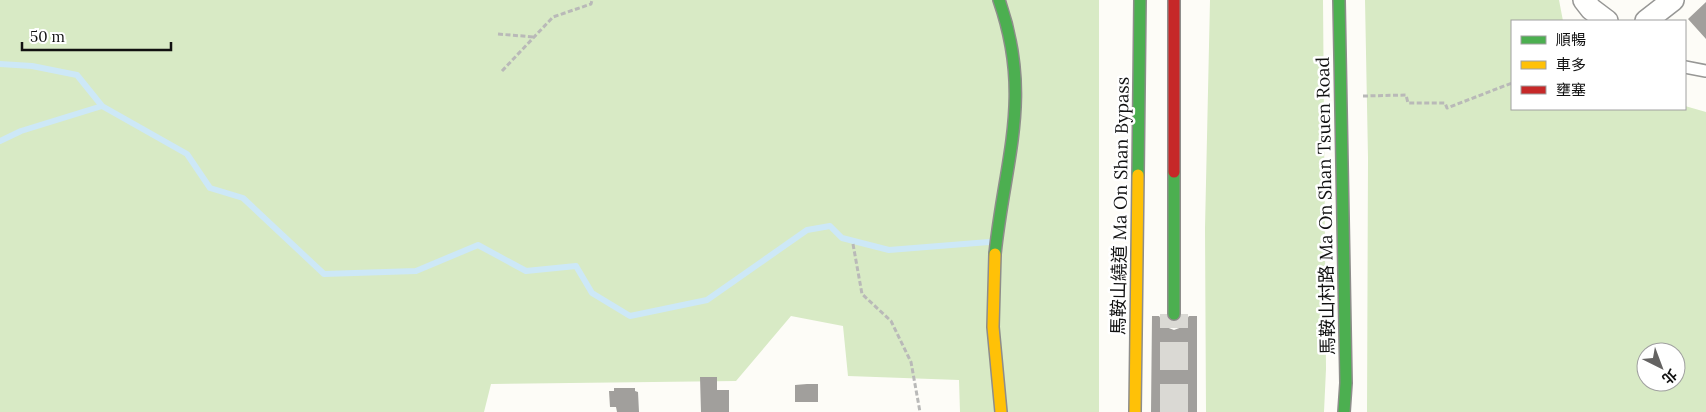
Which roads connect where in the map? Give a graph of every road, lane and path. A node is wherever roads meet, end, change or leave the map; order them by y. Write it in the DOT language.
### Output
graph roads {
  1 [pos="592,0"];
  2 [pos="999,0"];
  3 [pos="1140,0"];
  4 [pos="1174,0"];
  5 [pos="1339,0"];
  6 [pos="1584,0"];
  7 [pos="1673,0"];
  8 [pos="1606,20"];
  9 [pos="1647,20"];
  10 [pos="498,34"];
  11 [pos="534,37"];
  12 [pos="1686,67"];
  13 [pos="502,71"];
  14 [pos="1706,71"];
  15 [pos="1511,84"];
  16 [pos="1357,96"];
  17 [pos="853,244"];
  18 [pos="1174,314"];
  19 [pos="920,412"];
  20 [pos="1001,412"];
  21 [pos="1135,412"];
  22 [pos="1344,412"];
  1 -- 11 [label="path"];
  2 -- 20 [label="street"];
  3 -- 21 [label="street, 馬鞍山繞道 Ma On Shan Bypass"];
  4 -- 18 [label="street"];
  5 -- 22 [label="street, 馬鞍山村路 Ma On Shan Tsuen Road"];
  6 -- 8 [label="street"];
  7 -- 9 [label="street"];
  10 -- 11 [label="path"];
  11 -- 13 [label="path"];
  12 -- 14 [label="lane"];
  15 -- 16 [label="path"];
  17 -- 19 [label="path"];
}
